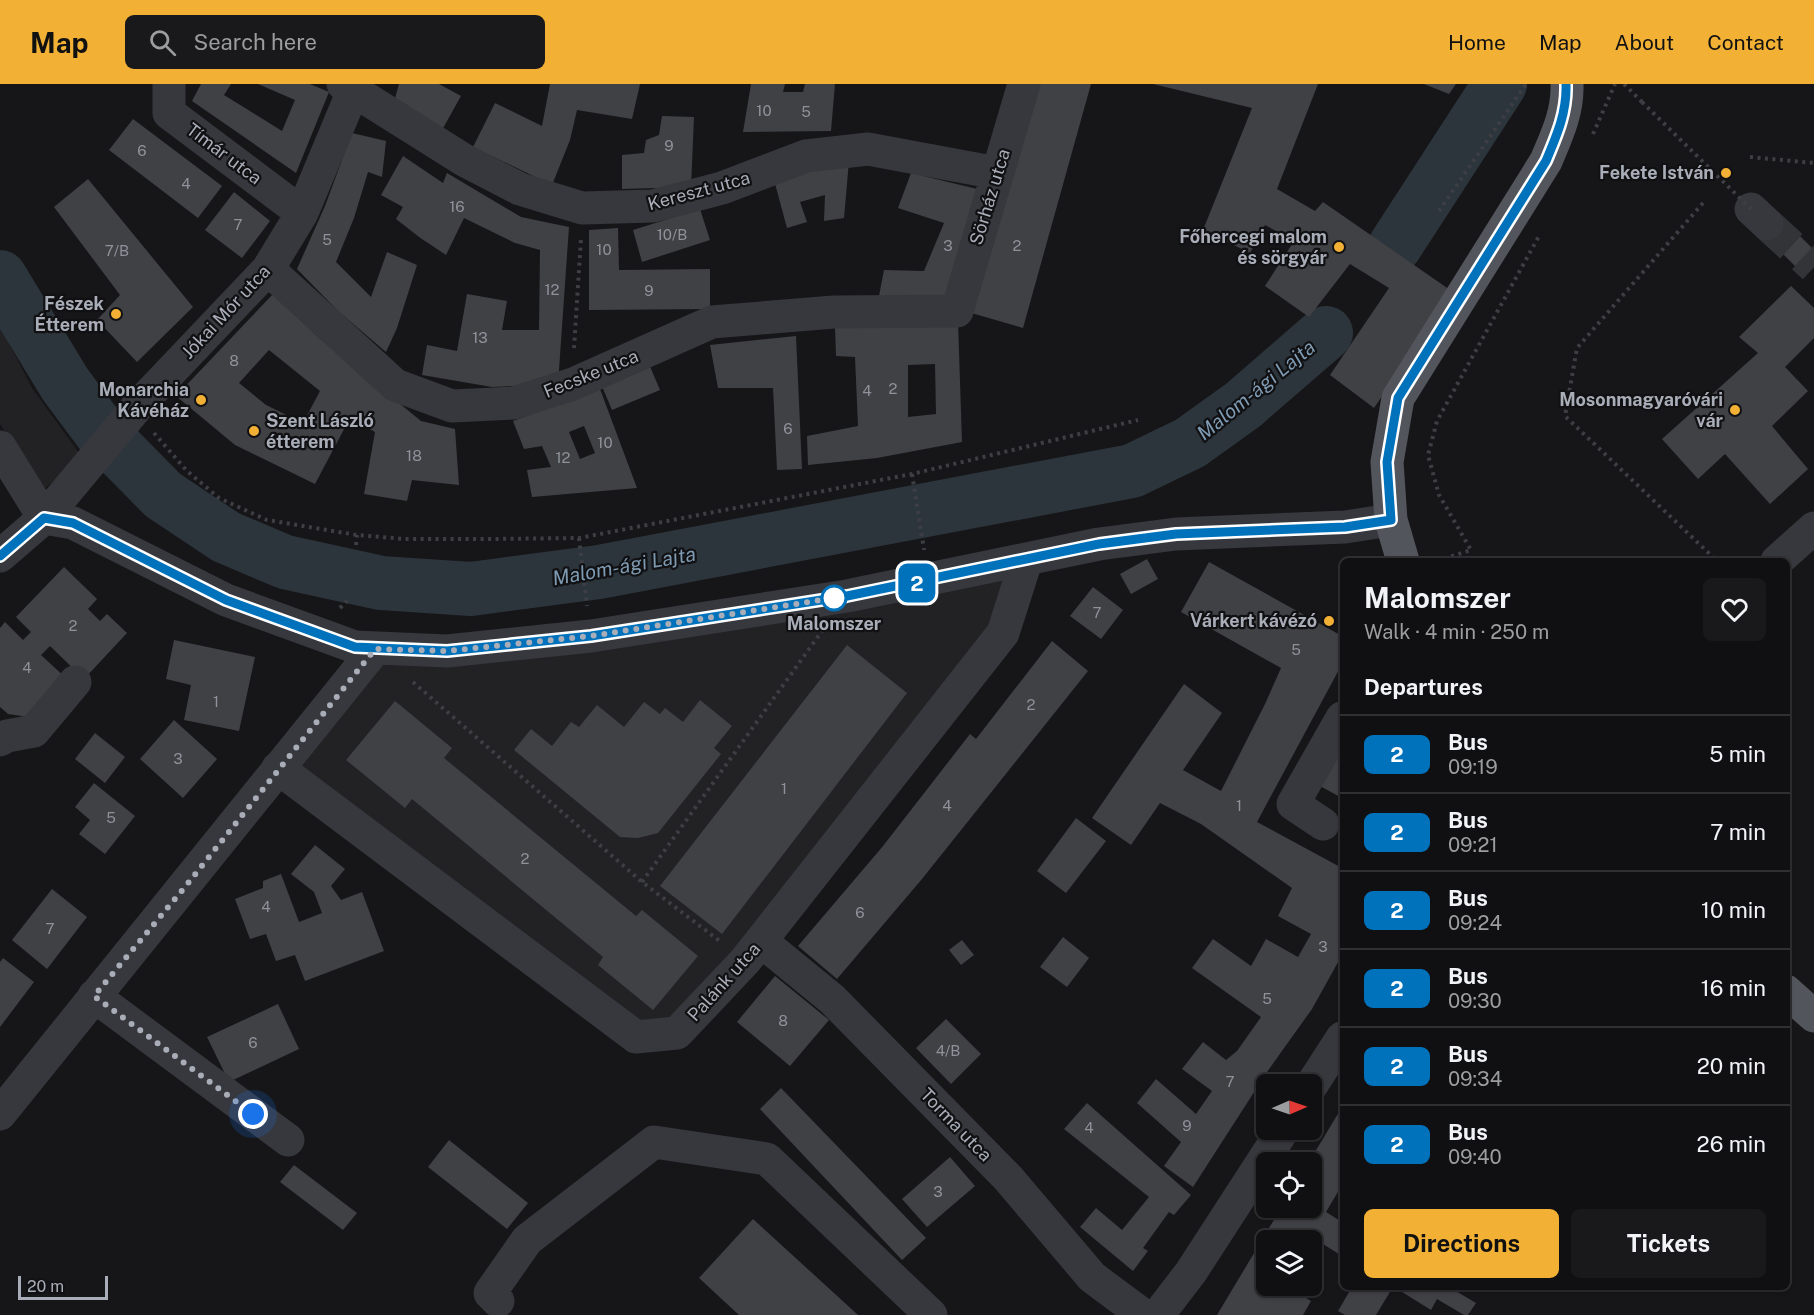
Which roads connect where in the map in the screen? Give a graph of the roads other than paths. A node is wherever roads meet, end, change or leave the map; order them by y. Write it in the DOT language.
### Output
graph roads {
  1 [pos="169,84"];
  2 [pos="1024,84"];
  3 [pos="1566,84"];
  4 [pos="351,86"];
  5 [pos="997,173"];
  6 [pos="302,213"];
  7 [pos="268,269"];
  8 [pos="957,311"];
  9 [pos="0,447"];
  10 [pos="44,518"];
  11 [pos="1391,520"];
  12 [pos="1814,528"];
  13 [pos="0,556"];
  14 [pos="1402,558"];
  15 [pos="1780,558"];
  16 [pos="1026,561"];
  17 [pos="375,649"];
  18 [pos="75,682"];
  19 [pos="1340,722"];
  20 [pos="0,740"];
  21 [pos="278,768"];
  22 [pos="1323,824"];
  23 [pos="753,951"];
  24 [pos="1790,995"];
  25 [pos="94,996"];
  26 [pos="1814,1016"];
  27 [pos="1340,1041"];
  28 [pos="1319,1074"];
  29 [pos="0,1114"];
  30 [pos="288,1140"];
  31 [pos="1277,1140"];
  32 [pos="498,1301"];
  33 [pos="931,1315"];
  34 [pos="1143,1315"];
  35 [pos="1158,1315"];
  1 -- 6 [label="street, Tímár utca"];
  2 -- 5 [label="street, Sörház utca"];
  3 -- 11 [label="main road"];
  4 -- 5 [label="street, Kereszt utca"];
  4 -- 6 [label="street, Jókai Mór utca"];
  5 -- 8 [label="street, Sörház utca"];
  6 -- 7 [label="street, Jókai Mór utca"];
  7 -- 8 [label="street, Fecske utca"];
  7 -- 10 [label="street, Jókai Mór utca"];
  9 -- 10 [label="street"];
  10 -- 13 [label="street, Jókai Mór utca"];
  10 -- 17 [label="street"];
  11 -- 14 [label="main road"];
  11 -- 16 [label="street"];
  12 -- 15 [label="street"];
  16 -- 17 [label="street"];
  16 -- 23 [label="street, Palánk utca"];
  17 -- 21 [label="street"];
  18 -- 20 [label="street"];
  19 -- 22 [label="street"];
  21 -- 23 [label="street, Palánk utca"];
  21 -- 25 [label="street"];
  23 -- 34 [label="street, Torma utca"];
  24 -- 26 [label="main road"];
  25 -- 29 [label="street"];
  25 -- 30 [label="street"];
  27 -- 28 [label="street"];
  31 -- 35 [label="street"];
  32 -- 33 [label="street"];
}
